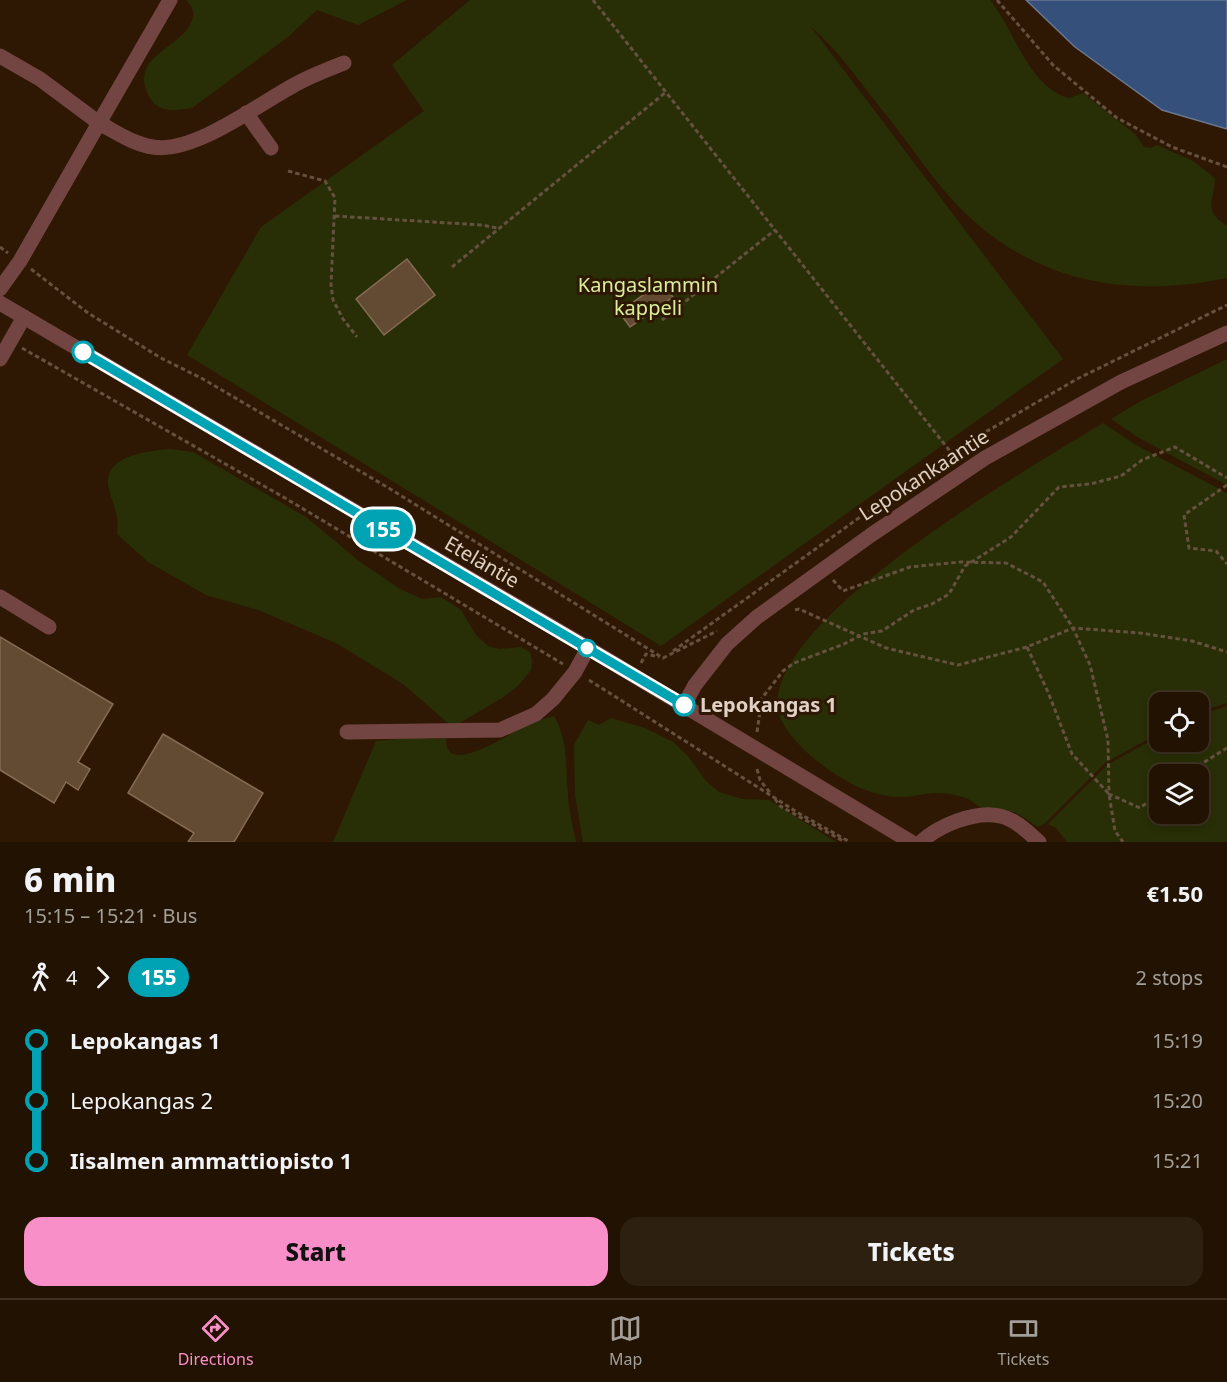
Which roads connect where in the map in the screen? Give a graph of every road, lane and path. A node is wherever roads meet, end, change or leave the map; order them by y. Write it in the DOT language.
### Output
graph roads {
  1 [pos="170,0"];
  2 [pos="593,0"];
  3 [pos="997,0"];
  4 [pos="0,56"];
  5 [pos="344,63"];
  6 [pos="666,92"];
  7 [pos="246,113"];
  8 [pos="99,123"];
  9 [pos="271,148"];
  10 [pos="1227,167"];
  11 [pos="288,171"];
  12 [pos="335,216"];
  13 [pos="498,229"];
  14 [pos="775,230"];
  15 [pos="0,247"];
  16 [pos="20,261"];
  17 [pos="452,267"];
  18 [pos="0,289"];
  19 [pos="0,303"];
  20 [pos="24,317"];
  21 [pos="662,320"];
  22 [pos="1227,333"];
  23 [pos="357,337"];
  24 [pos="11,341"];
  25 [pos="0,359"];
  26 [pos="966,470"];
  27 [pos="1227,478"];
  28 [pos="1227,484"];
  29 [pos="971,562"];
  30 [pos="1227,564"];
  31 [pos="823,571"];
  32 [pos="0,597"];
  33 [pos="788,611"];
  34 [pos="727,626"];
  35 [pos="49,627"];
  36 [pos="1073,628"];
  37 [pos="859,636"];
  38 [pos="1027,647"];
  39 [pos="588,648"];
  40 [pos="1227,652"];
  41 [pos="575,672"];
  42 [pos="684,705"];
  43 [pos="347,732"];
  44 [pos="1227,748"];
  45 [pos="757,749"];
  46 [pos="1201,764"];
  47 [pos="1109,794"];
  48 [pos="773,796"];
  49 [pos="1149,801"];
  50 [pos="845,842"];
  51 [pos="850,842"];
  52 [pos="911,842"];
  53 [pos="921,842"];
  54 [pos="1039,842"];
  55 [pos="1123,842"];
  1 -- 8 [label="street"];
  2 -- 6 [label="path"];
  3 -- 10 [label="path"];
  4 -- 8 [label="street"];
  5 -- 7 [label="street"];
  6 -- 13 [label="path"];
  6 -- 14 [label="path"];
  7 -- 8 [label="street"];
  7 -- 9 [label="street"];
  8 -- 16 [label="street"];
  11 -- 12 [label="path"];
  12 -- 13 [label="path"];
  12 -- 23 [label="path"];
  13 -- 17 [label="path"];
  14 -- 21 [label="path"];
  14 -- 26 [label="path"];
  15 -- 16 [label="path"];
  16 -- 18 [label="street"];
  16 -- 34 [label="path"];
  19 -- 20 [label="street, Eteläntie"];
  20 -- 24 [label="street"];
  20 -- 39 [label="street, Eteläntie"];
  22 -- 26 [label="street, Lepokankaantie"];
  24 -- 25 [label="street"];
  24 -- 41 [label="path"];
  26 -- 31 [label="street, Lepokankaantie"];
  27 -- 29 [label="path"];
  28 -- 30 [label="path"];
  29 -- 31 [label="path"];
  29 -- 36 [label="path"];
  29 -- 37 [label="path"];
  31 -- 42 [label="street, Lepokankaantie"];
  32 -- 35 [label="street"];
  33 -- 37 [label="path"];
  36 -- 38 [label="path"];
  36 -- 40 [label="path"];
  36 -- 47 [label="path"];
  37 -- 38 [label="path"];
  37 -- 45 [label="path"];
  38 -- 47 [label="path"];
  39 -- 41 [label="street"];
  39 -- 42 [label="street, Eteläntie"];
  41 -- 43 [label="street"];
  41 -- 48 [label="path"];
  42 -- 45 [label="street, Eteläntie"];
  44 -- 46 [label="path"];
  45 -- 48 [label="path"];
  45 -- 52 [label="street, Eteläntie"];
  47 -- 49 [label="path"];
  47 -- 55 [label="path"];
  48 -- 50 [label="path"];
  48 -- 51 [label="path"];
  53 -- 54 [label="street"];
}
